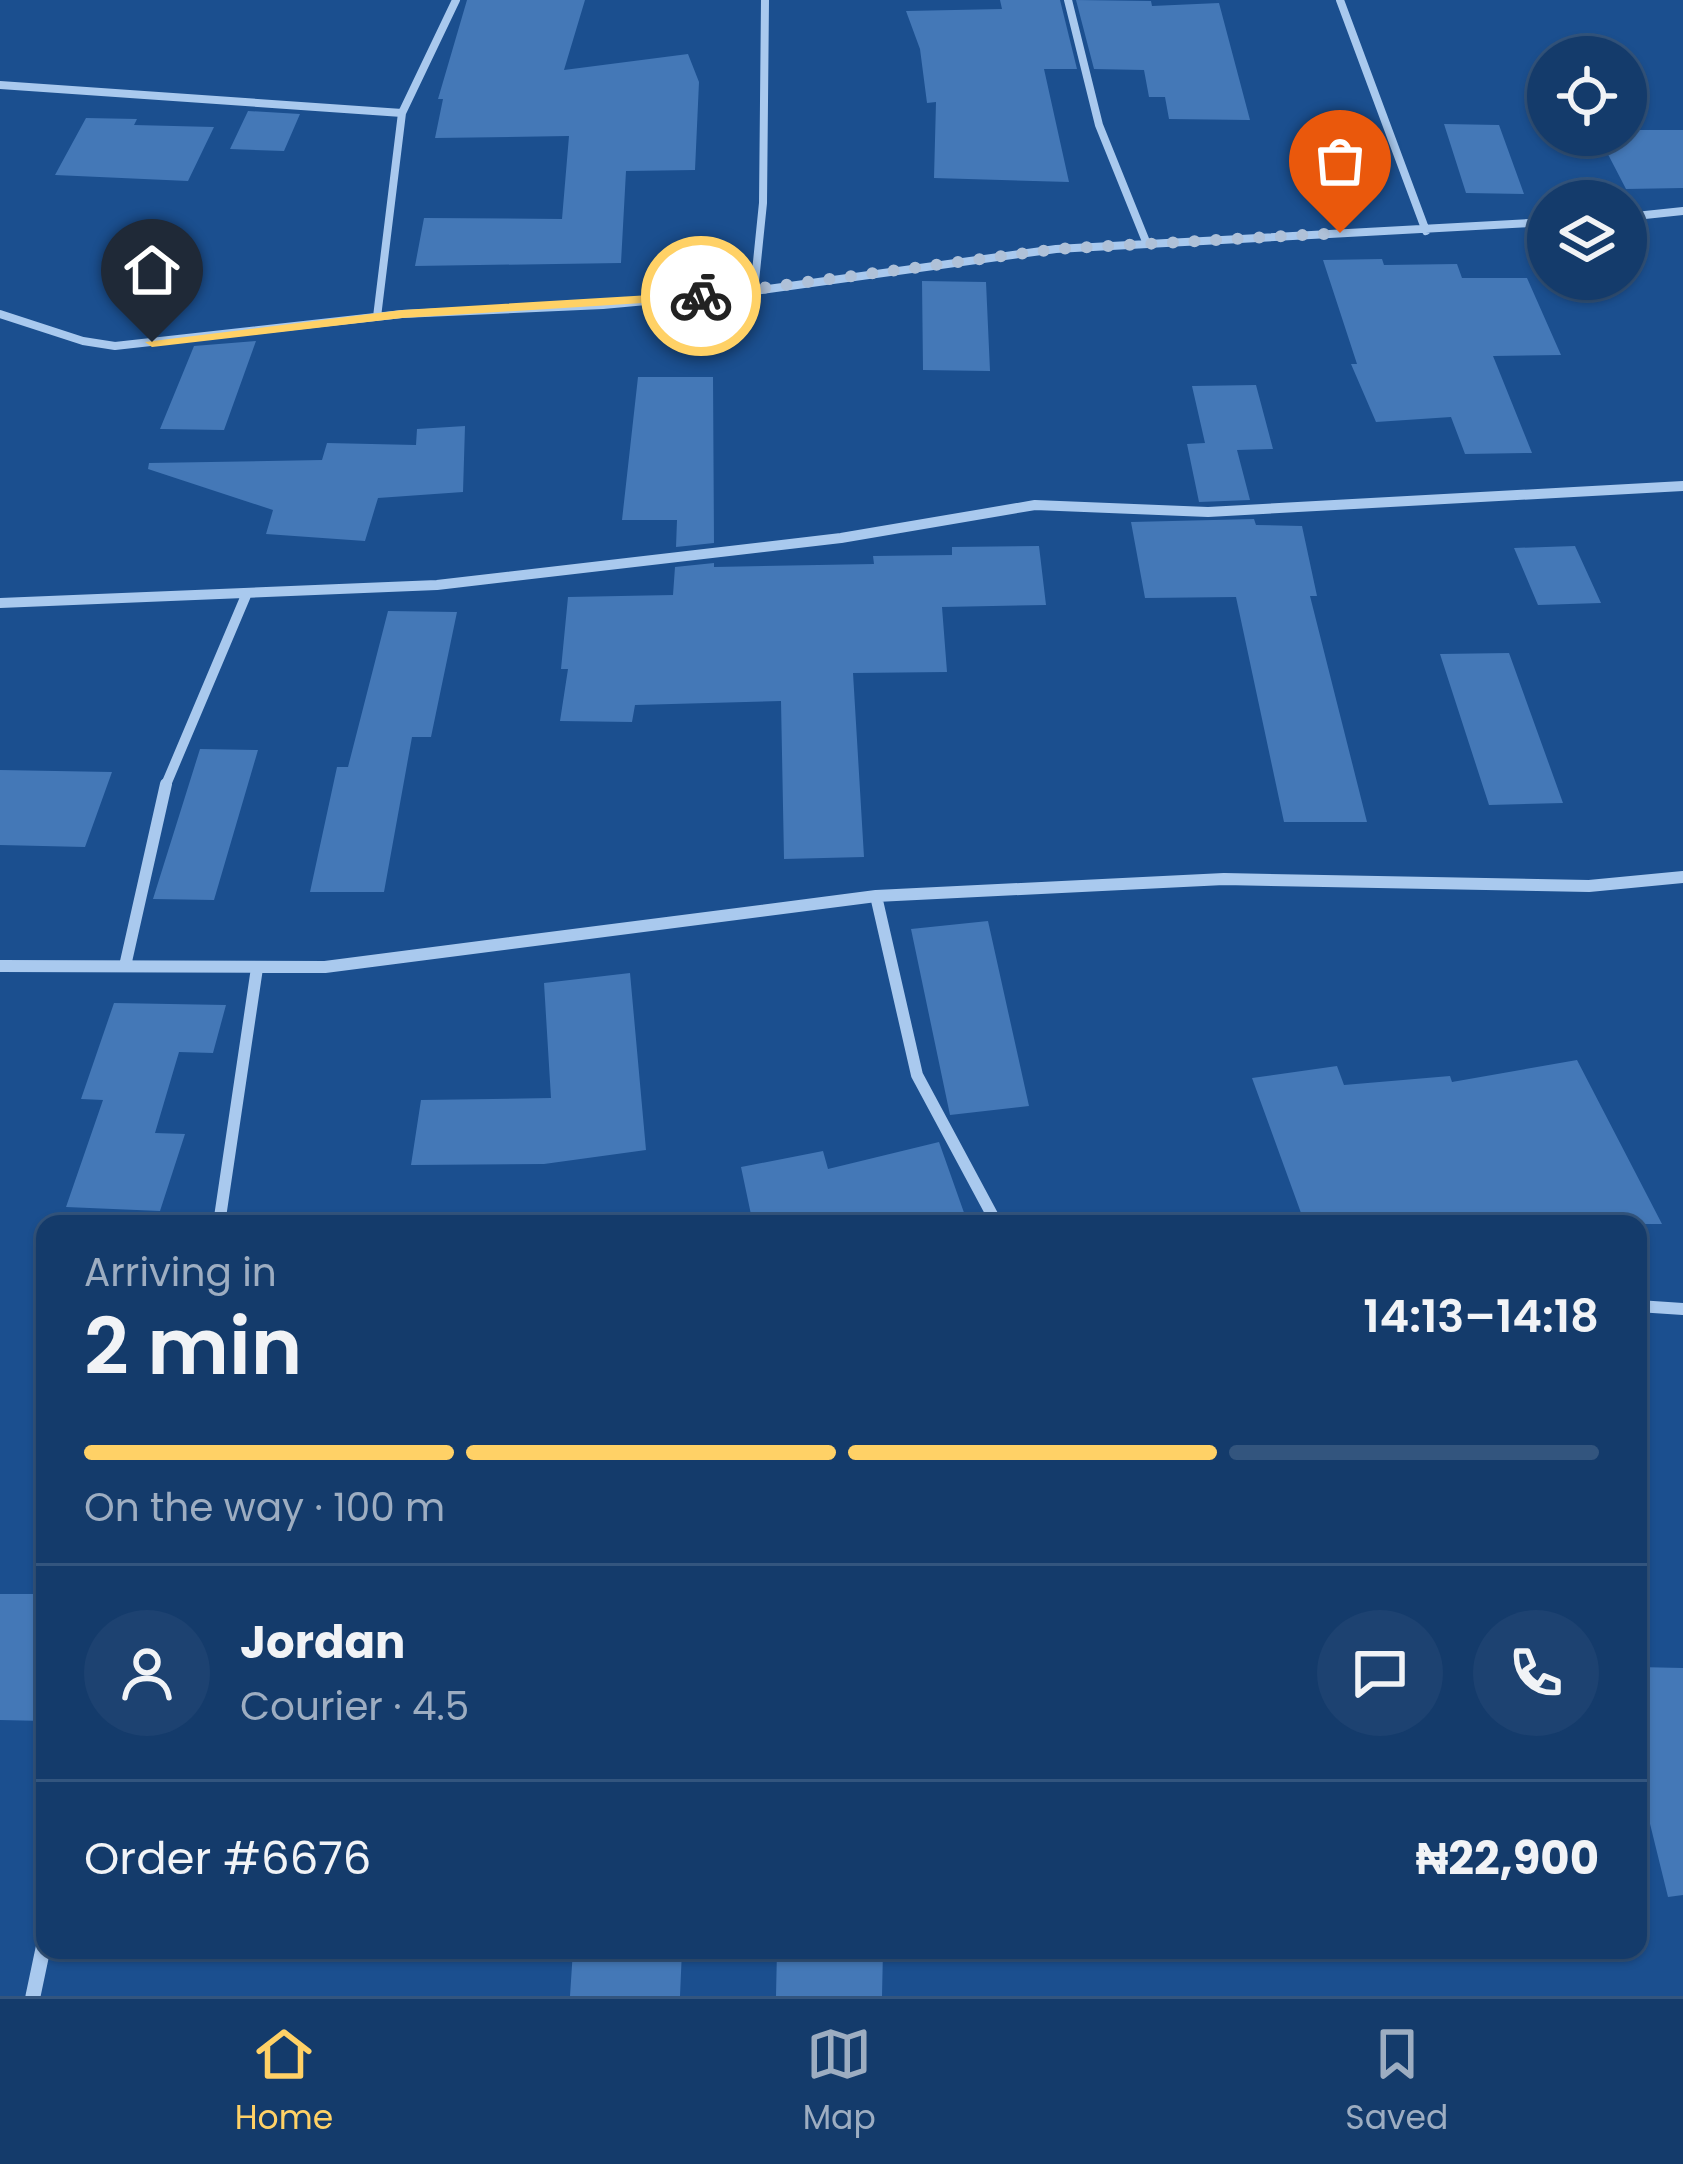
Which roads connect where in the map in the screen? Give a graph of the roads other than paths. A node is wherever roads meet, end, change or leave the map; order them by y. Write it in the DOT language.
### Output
graph roads {
  1 [pos="456,0"];
  2 [pos="764,0"];
  3 [pos="1068,0"];
  4 [pos="1340,0"];
  5 [pos="0,85"];
  6 [pos="402,113"];
  7 [pos="1683,211"];
  8 [pos="1647,215"];
  9 [pos="1527,224"];
  10 [pos="1426,231"];
  11 [pos="1147,244"];
  12 [pos="754,291"];
  13 [pos="0,314"];
  14 [pos="377,317"];
  15 [pos="1683,486"];
  16 [pos="247,593"];
  17 [pos="0,602"];
  18 [pos="1683,877"];
  19 [pos="876,896"];
  20 [pos="0,966"];
  21 [pos="125,966"];
  22 [pos="257,968"];
  23 [pos="219,1215"];
  24 [pos="992,1215"];
  25 [pos="1647,1307"];
  26 [pos="1683,1309"];
  27 [pos="41,1959"];
  28 [pos="33,1996"];
  1 -- 6 [label="street"];
  2 -- 12 [label="street"];
  3 -- 11 [label="street"];
  4 -- 10 [label="street"];
  5 -- 6 [label="street"];
  6 -- 14 [label="street"];
  7 -- 8 [label="street"];
  9 -- 10 [label="street"];
  10 -- 11 [label="street"];
  11 -- 12 [label="street"];
  12 -- 14 [label="street"];
  13 -- 14 [label="street"];
  15 -- 16 [label="street"];
  16 -- 17 [label="street"];
  16 -- 21 [label="street"];
  18 -- 19 [label="street"];
  19 -- 22 [label="street"];
  19 -- 24 [label="street"];
  20 -- 21 [label="street"];
  21 -- 22 [label="street"];
  22 -- 23 [label="street"];
  25 -- 26 [label="street"];
  27 -- 28 [label="street"];
}
